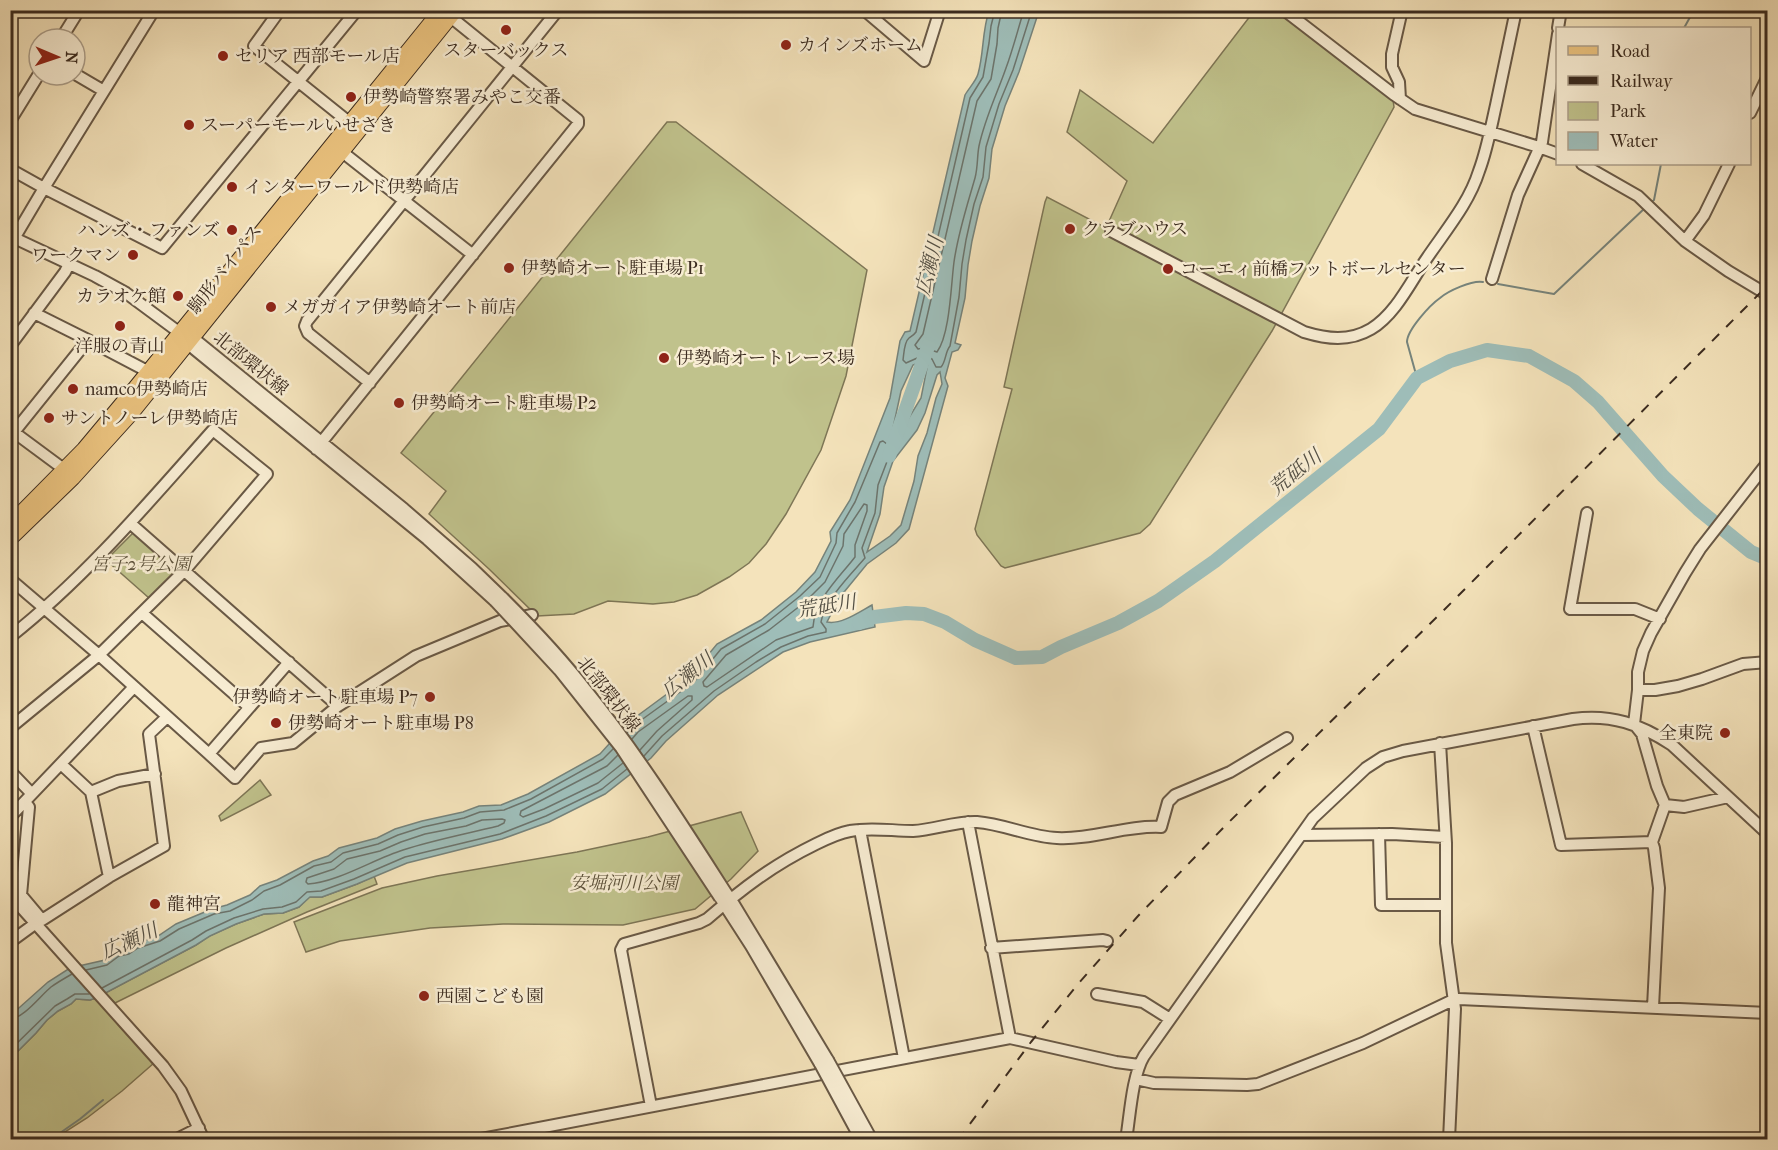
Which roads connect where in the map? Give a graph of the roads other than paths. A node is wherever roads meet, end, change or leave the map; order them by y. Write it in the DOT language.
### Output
graph roads {
  1 [pos="79,10"];
  2 [pos="154,10"];
  3 [pos="280,10"];
  4 [pos="357,10"];
  5 [pos="558,10"];
  6 [pos="864,10"];
  7 [pos="940,10"];
  8 [pos="1284,10"];
  9 [pos="1402,10"];
  10 [pos="1516,10"];
  11 [pos="1561,10"];
  12 [pos="447,12"];
  13 [pos="879,16"];
  14 [pos="68,27"];
  15 [pos="1558,27"];
  16 [pos="1556,41"];
  17 [pos="513,67"];
  18 [pos="1767,76"];
  19 [pos="87,81"];
  20 [pos="298,83"];
  21 [pos="29,87"];
  22 [pos="104,92"];
  23 [pos="1400,99"];
  24 [pos="14,106"];
  25 [pos="1751,109"];
  26 [pos="10,121"];
  27 [pos="350,123"];
  28 [pos="1490,131"];
  29 [pos="1539,147"];
  30 [pos="341,151"];
  31 [pos="1556,154"];
  32 [pos="1584,165"];
  33 [pos="1729,165"];
  34 [pos="10,169"];
  35 [pos="44,188"];
  36 [pos="404,201"];
  37 [pos="1111,231"];
  38 [pos="13,237"];
  39 [pos="1685,242"];
  40 [pos="473,255"];
  41 [pos="69,264"];
  42 [pos="1492,279"];
  43 [pos="1767,295"];
  44 [pos="34,313"];
  45 [pos="187,338"];
  46 [pos="88,340"];
  47 [pos="10,346"];
  48 [pos="149,372"];
  49 [pos="370,383"];
  50 [pos="12,433"];
  51 [pos="319,446"];
  52 [pos="1767,462"];
  53 [pos="65,470"];
  54 [pos="1587,513"];
  55 [pos="130,523"];
  56 [pos="10,524"];
  57 [pos="10,539"];
  58 [pos="185,570"];
  59 [pos="10,579"];
  60 [pos="46,609"];
  61 [pos="142,613"];
  62 [pos="532,615"];
  63 [pos="1660,619"];
  64 [pos="10,637"];
  65 [pos="99,655"];
  66 [pos="289,662"];
  67 [pos="1767,662"];
  68 [pos="133,688"];
  69 [pos="1638,690"];
  70 [pos="338,706"];
  71 [pos="249,708"];
  72 [pos="167,717"];
  73 [pos="1634,724"];
  74 [pos="1533,726"];
  75 [pos="10,728"];
  76 [pos="1287,738"];
  77 [pos="1440,743"];
  78 [pos="209,754"];
  79 [pos="61,764"];
  80 [pos="10,771"];
  81 [pos="154,774"];
  82 [pos="91,792"];
  83 [pos="1728,797"];
  84 [pos="29,798"];
  85 [pos="1665,805"];
  86 [pos="10,817"];
  87 [pos="968,822"];
  88 [pos="860,830"];
  89 [pos="1379,834"];
  90 [pos="1767,834"];
  91 [pos="1301,835"];
  92 [pos="1445,837"];
  93 [pos="1652,842"];
  94 [pos="109,877"];
  95 [pos="10,895"];
  96 [pos="725,899"];
  97 [pos="1446,905"];
  98 [pos="32,926"];
  99 [pos="1107,941"];
  100 [pos="10,942"];
  101 [pos="991,948"];
  102 [pos="1097,994"];
  103 [pos="1453,1000"];
  104 [pos="1653,1007"];
  105 [pos="1767,1013"];
  106 [pos="1170,1019"];
  107 [pos="1010,1038"];
  108 [pos="904,1058"];
  109 [pos="824,1062"];
  110 [pos="1139,1065"];
  111 [pos="1136,1079"];
  112 [pos="651,1106"];
  113 [pos="199,1128"];
  114 [pos="479,1139"];
  115 [pos="175,1140"];
  116 [pos="204,1140"];
  117 [pos="861,1140"];
  118 [pos="872,1140"];
  119 [pos="1126,1140"];
  120 [pos="1449,1140"];
  1 -- 14 [label="street"];
  2 -- 22 [label="street"];
  3 -- 20 [label="street"];
  4 -- 20 [label="street"];
  5 -- 17 [label="street"];
  6 -- 13 [label="street"];
  7 -- 13 [label="street"];
  8 -- 23 [label="street"];
  9 -- 23 [label="street"];
  10 -- 28 [label="street"];
  11 -- 15 [label="street"];
  12 -- 17 [label="street"];
  12 -- 27 [label="main road, 駒形バイパス"];
  12 -- 30 [label="main road, 駒形バイパス"];
  16 -- 29 [label="street"];
  17 -- 36 [label="street"];
  17 -- 40 [label="street"];
  18 -- 25 [label="street"];
  19 -- 22 [label="street"];
  20 -- 27 [label="street"];
  20 -- 35 [label="street"];
  21 -- 24 [label="street"];
  22 -- 35 [label="street"];
  23 -- 28 [label="street"];
  24 -- 26 [label="street"];
  27 -- 45 [label="main road, 駒形バイパス"];
  28 -- 29 [label="street"];
  28 -- 37 [label="street"];
  29 -- 31 [label="street"];
  29 -- 42 [label="street"];
  30 -- 36 [label="street"];
  30 -- 45 [label="main road, 駒形バイパス"];
  32 -- 39 [label="street"];
  33 -- 39 [label="street"];
  34 -- 35 [label="street"];
  35 -- 38 [label="street"];
  36 -- 40 [label="street"];
  36 -- 49 [label="street"];
  38 -- 41 [label="street, 北部環状線"];
  39 -- 43 [label="street"];
  40 -- 49 [label="street"];
  41 -- 44 [label="street"];
  41 -- 45 [label="street, 北部環状線"];
  44 -- 46 [label="street"];
  44 -- 47 [label="street"];
  45 -- 48 [label="main road, 駒形バイパス"];
  45 -- 51 [label="street, 北部環状線"];
  45 -- 57 [label="main road, 駒形バイパス"];
  46 -- 48 [label="street"];
  46 -- 50 [label="street"];
  48 -- 53 [label="main road, 駒形バイパス"];
  49 -- 51 [label="street"];
  50 -- 53 [label="street"];
  51 -- 96 [label="street, 北部環状線, bridge"];
  52 -- 63 [label="street"];
  53 -- 56 [label="main road, 駒形バイパス"];
  54 -- 63 [label="street"];
  55 -- 58 [label="street"];
  55 -- 58 [label="street"];
  55 -- 60 [label="street"];
  58 -- 61 [label="street"];
  58 -- 66 [label="street"];
  59 -- 60 [label="street"];
  60 -- 64 [label="street"];
  60 -- 65 [label="street"];
  61 -- 65 [label="street"];
  61 -- 71 [label="street"];
  62 -- 70 [label="street"];
  63 -- 69 [label="street"];
  65 -- 68 [label="street"];
  65 -- 75 [label="street"];
  66 -- 70 [label="street"];
  66 -- 71 [label="street"];
  67 -- 69 [label="street"];
  68 -- 72 [label="street"];
  68 -- 79 [label="street"];
  69 -- 73 [label="street"];
  70 -- 78 [label="street"];
  71 -- 78 [label="street"];
  72 -- 78 [label="street"];
  72 -- 81 [label="street"];
  73 -- 74 [label="street"];
  73 -- 83 [label="street"];
  73 -- 85 [label="street"];
  74 -- 77 [label="street"];
  74 -- 93 [label="street"];
  76 -- 87 [label="street"];
  77 -- 91 [label="street"];
  77 -- 92 [label="street"];
  79 -- 82 [label="street"];
  79 -- 84 [label="street"];
  80 -- 84 [label="street"];
  81 -- 82 [label="street"];
  81 -- 94 [label="street"];
  82 -- 94 [label="street"];
  83 -- 85 [label="street"];
  83 -- 90 [label="street"];
  84 -- 86 [label="street"];
  84 -- 94 [label="street"];
  85 -- 93 [label="street"];
  87 -- 88 [label="street"];
  87 -- 101 [label="street"];
  88 -- 96 [label="street"];
  88 -- 108 [label="street"];
  89 -- 91 [label="street"];
  89 -- 92 [label="street"];
  89 -- 97 [label="street"];
  91 -- 106 [label="street"];
  92 -- 97 [label="street"];
  93 -- 104 [label="street"];
  95 -- 113 [label="street"];
  96 -- 109 [label="street, 北部環状線"];
  96 -- 112 [label="street"];
  97 -- 103 [label="street"];
  98 -- 100 [label="street"];
  99 -- 101 [label="street"];
  101 -- 107 [label="street"];
  102 -- 106 [label="street"];
  103 -- 104 [label="street"];
  103 -- 111 [label="street"];
  103 -- 120 [label="street"];
  104 -- 105 [label="street"];
  106 -- 110 [label="street"];
  107 -- 108 [label="street"];
  107 -- 110 [label="street"];
  108 -- 112 [label="street"];
  109 -- 117 [label="street, bridge"];
  109 -- 118 [label="street, bridge"];
  110 -- 111 [label="street"];
  111 -- 119 [label="street"];
  112 -- 114 [label="street"];
  113 -- 115 [label="street"];
  113 -- 116 [label="street"];
}
